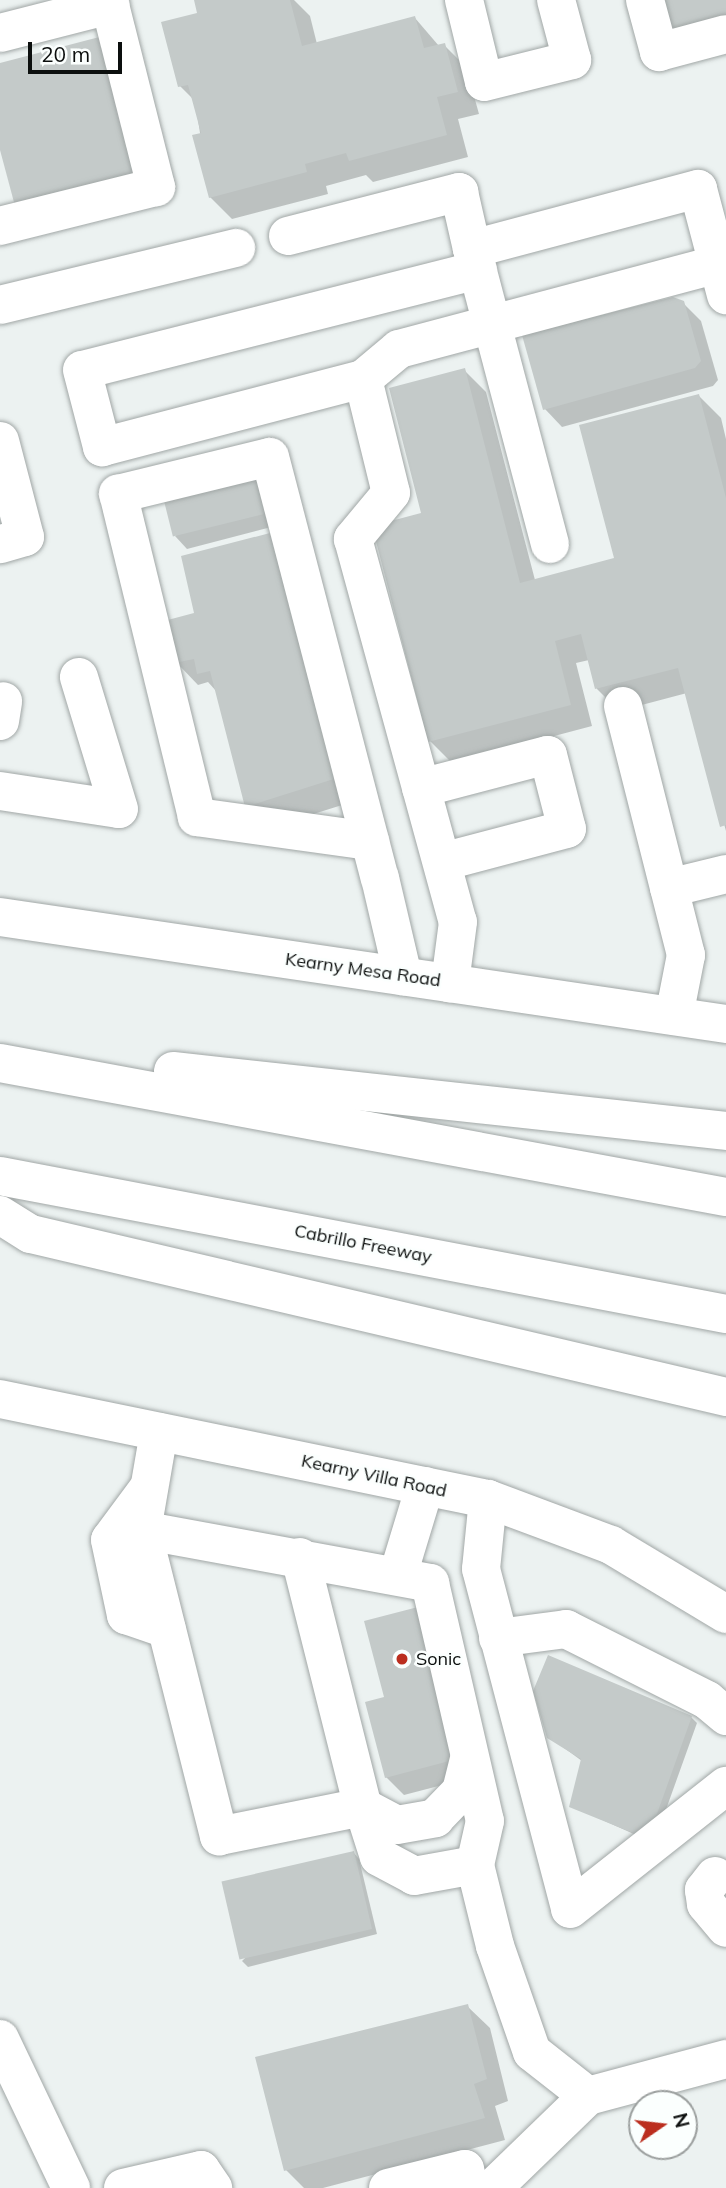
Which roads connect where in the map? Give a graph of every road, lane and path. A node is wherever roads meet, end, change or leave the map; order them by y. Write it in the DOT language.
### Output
graph roads {
  1 [pos="464,0"];
  2 [pos="556,0"];
  3 [pos="645,0"];
  4 [pos="0,33"];
  5 [pos="726,34"];
  6 [pos="0,226"];
  7 [pos="288,236"];
  8 [pos="236,248"];
  9 [pos="475,260"];
  10 [pos="722,279"];
  11 [pos="0,304"];
  12 [pos="492,325"];
  13 [pos="363,379"];
  14 [pos="1,449"];
  15 [pos="0,544"];
  16 [pos="550,544"];
  17 [pos="79,677"];
  18 [pos="623,706"];
  19 [pos="421,788"];
  20 [pos="0,791"];
  21 [pos="370,841"];
  22 [pos="442,862"];
  23 [pos="726,874"];
  24 [pos="669,888"];
  25 [pos="0,917"];
  26 [pos="403,976"];
  27 [pos="450,983"];
  28 [pos="674,1016"];
  29 [pos="726,1024"];
  30 [pos="0,1053"];
  31 [pos="0,1063"];
  32 [pos="726,1131"];
  33 [pos="0,1176"];
  34 [pos="726,1197"];
  35 [pos="0,1215"];
  36 [pos="726,1314"];
  37 [pos="720,1398"];
  38 [pos="0,1399"];
  39 [pos="159,1432"];
  40 [pos="150,1485"];
  41 [pos="425,1486"];
  42 [pos="488,1499"];
  43 [pos="142,1530"];
  44 [pos="300,1557"];
  45 [pos="398,1574"];
  46 [pos="726,1614"];
  47 [pos="167,1629"];
  48 [pos="498,1638"];
  49 [pos="726,1716"];
  50 [pos="469,1759"];
  51 [pos="726,1786"];
  52 [pos="363,1807"];
  53 [pos="475,1865"];
  54 [pos="715,1875"];
  55 [pos="726,1928"];
  56 [pos="0,2040"];
  57 [pos="726,2059"];
  58 [pos="588,2096"];
  59 [pos="71,2188"];
  60 [pos="123,2188"];
  61 [pos="213,2188"];
  62 [pos="388,2188"];
  63 [pos="470,2188"];
  64 [pos="493,2188"];
  1 -- 2 [label="main road"];
  3 -- 5 [label="main road"];
  4 -- 6 [label="main road"];
  7 -- 9 [label="main road"];
  8 -- 11 [label="main road"];
  9 -- 10 [label="main road"];
  9 -- 12 [label="main road"];
  9 -- 13 [label="main road"];
  10 -- 12 [label="main road"];
  12 -- 13 [label="main road"];
  12 -- 16 [label="main road"];
  13 -- 19 [label="main road"];
  14 -- 15 [label="main road"];
  17 -- 20 [label="main road"];
  18 -- 24 [label="main road"];
  19 -- 22 [label="main road"];
  19 -- 22 [label="main road"];
  21 -- 21 [label="main road"];
  21 -- 26 [label="main road"];
  22 -- 27 [label="main road"];
  23 -- 24 [label="main road"];
  24 -- 28 [label="main road"];
  25 -- 26 [label="main road, Kearny Mesa Road"];
  26 -- 27 [label="main road, Kearny Mesa Road"];
  27 -- 28 [label="main road, Kearny Mesa Road"];
  28 -- 29 [label="main road, Kearny Mesa Road"];
  30 -- 32 [label="main road"];
  31 -- 34 [label="main road"];
  33 -- 36 [label="main road, Cabrillo Freeway"];
  35 -- 37 [label="main road"];
  38 -- 39 [label="main road, Kearny Villa Road"];
  39 -- 40 [label="main road"];
  39 -- 41 [label="main road, Kearny Villa Road"];
  40 -- 43 [label="main road"];
  40 -- 47 [label="main road"];
  41 -- 42 [label="main road, Kearny Villa Road"];
  41 -- 45 [label="main road"];
  42 -- 46 [label="main road, Kearny Villa Road"];
  42 -- 48 [label="main road"];
  43 -- 44 [label="main road"];
  43 -- 47 [label="main road"];
  44 -- 45 [label="main road"];
  44 -- 52 [label="main road"];
  45 -- 50 [label="main road"];
  47 -- 52 [label="main road"];
  48 -- 49 [label="main road"];
  48 -- 51 [label="main road"];
  50 -- 52 [label="main road"];
  50 -- 53 [label="main road"];
  52 -- 53 [label="main road"];
  53 -- 58 [label="main road"];
  54 -- 55 [label="main road"];
  56 -- 59 [label="main road"];
  57 -- 58 [label="main road"];
  58 -- 64 [label="main road"];
  60 -- 61 [label="main road"];
  62 -- 63 [label="main road"];
}
